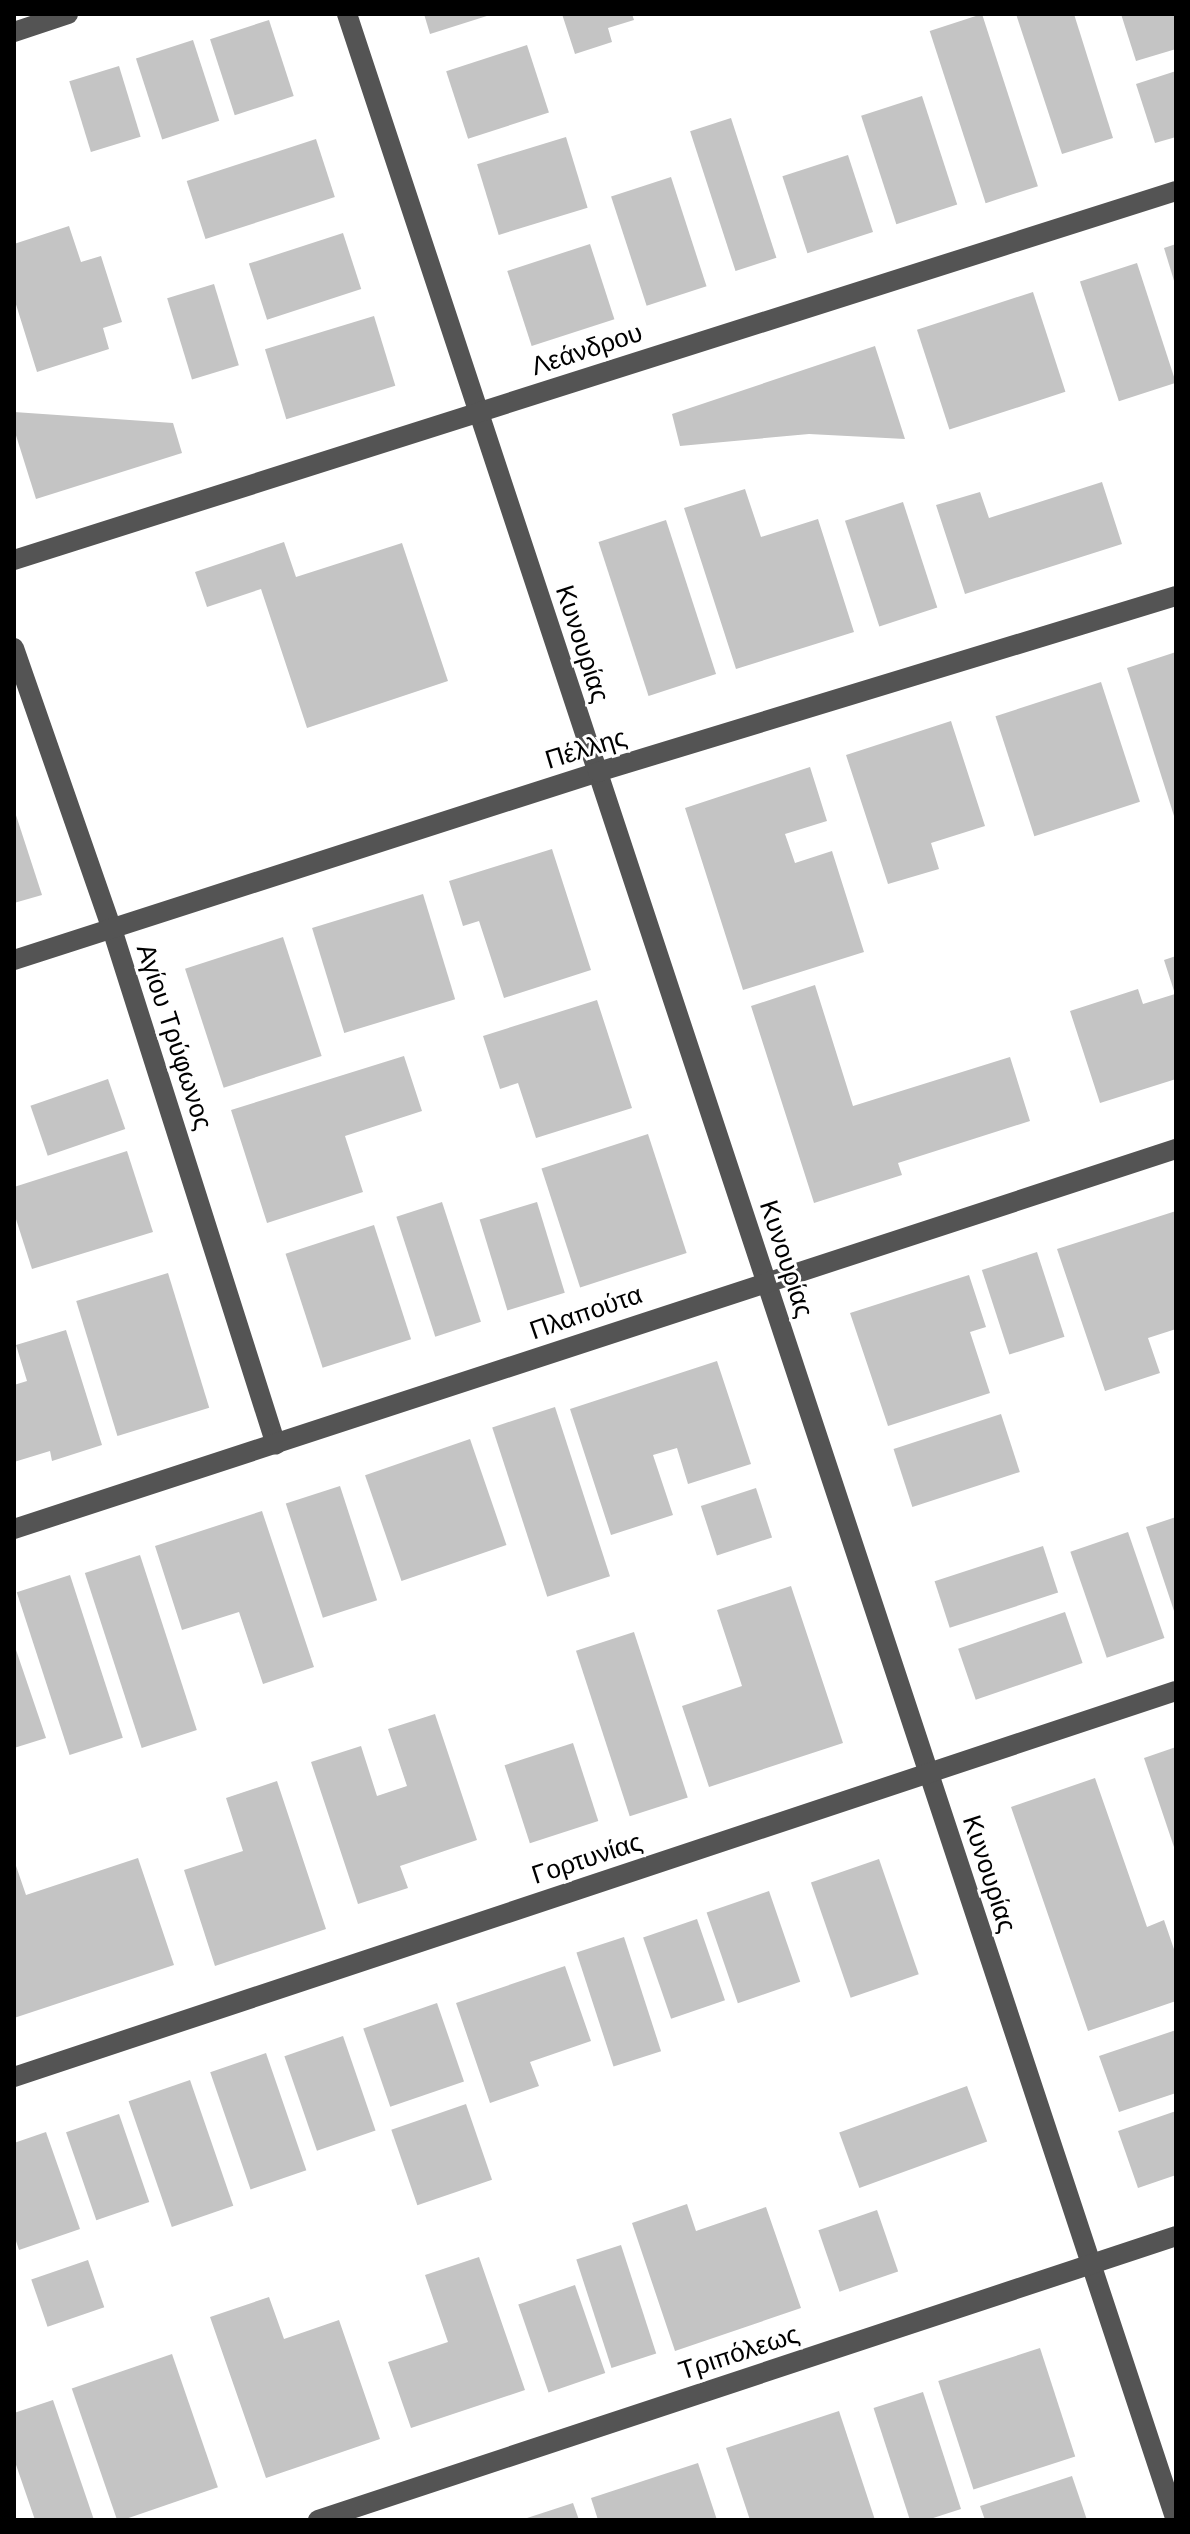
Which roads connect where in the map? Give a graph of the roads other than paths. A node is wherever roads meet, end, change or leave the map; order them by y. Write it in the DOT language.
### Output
graph roads {
  1 [pos="68,14"];
  2 [pos="347,14"];
  3 [pos="14,32"];
  4 [pos="1176,191"];
  5 [pos="478,412"];
  6 [pos="14,560"];
  7 [pos="1176,596"];
  8 [pos="14,648"];
  9 [pos="598,772"];
  10 [pos="112,929"];
  11 [pos="14,960"];
  12 [pos="1176,1149"];
  13 [pos="765,1280"];
  14 [pos="276,1445"];
  15 [pos="14,1529"];
  16 [pos="1176,1691"];
  17 [pos="928,1773"];
  18 [pos="14,2077"];
  19 [pos="1176,2236"];
  20 [pos="1091,2264"];
  21 [pos="318,2520"];
  22 [pos="1176,2520"];
  1 -- 3 [label="street"];
  2 -- 5 [label="street, Κυνουρίας"];
  4 -- 5 [label="street, Λεάνδρου"];
  5 -- 6 [label="street, Λεάνδρου"];
  5 -- 9 [label="street, Κυνουρίας"];
  7 -- 9 [label="street, Πέλλης"];
  8 -- 10 [label="street, Αγίου Τρύφωνος"];
  9 -- 10 [label="street, Πέλλης"];
  9 -- 13 [label="street, Κυνουρίας"];
  10 -- 11 [label="street, Πέλλης"];
  10 -- 14 [label="street, Αγίου Τρύφωνος"];
  12 -- 13 [label="street, Πλαπούτα"];
  13 -- 14 [label="street, Πλαπούτα"];
  13 -- 17 [label="street, Κυνουρίας"];
  14 -- 15 [label="street, Πλαπούτα"];
  16 -- 17 [label="street, Γορτυνίας"];
  17 -- 18 [label="street, Γορτυνίας"];
  17 -- 20 [label="street, Κυνουρίας"];
  19 -- 20 [label="street, Τριπόλεως"];
  20 -- 21 [label="street, Τριπόλεως"];
  20 -- 22 [label="street, Κυνουρίας"];
}
